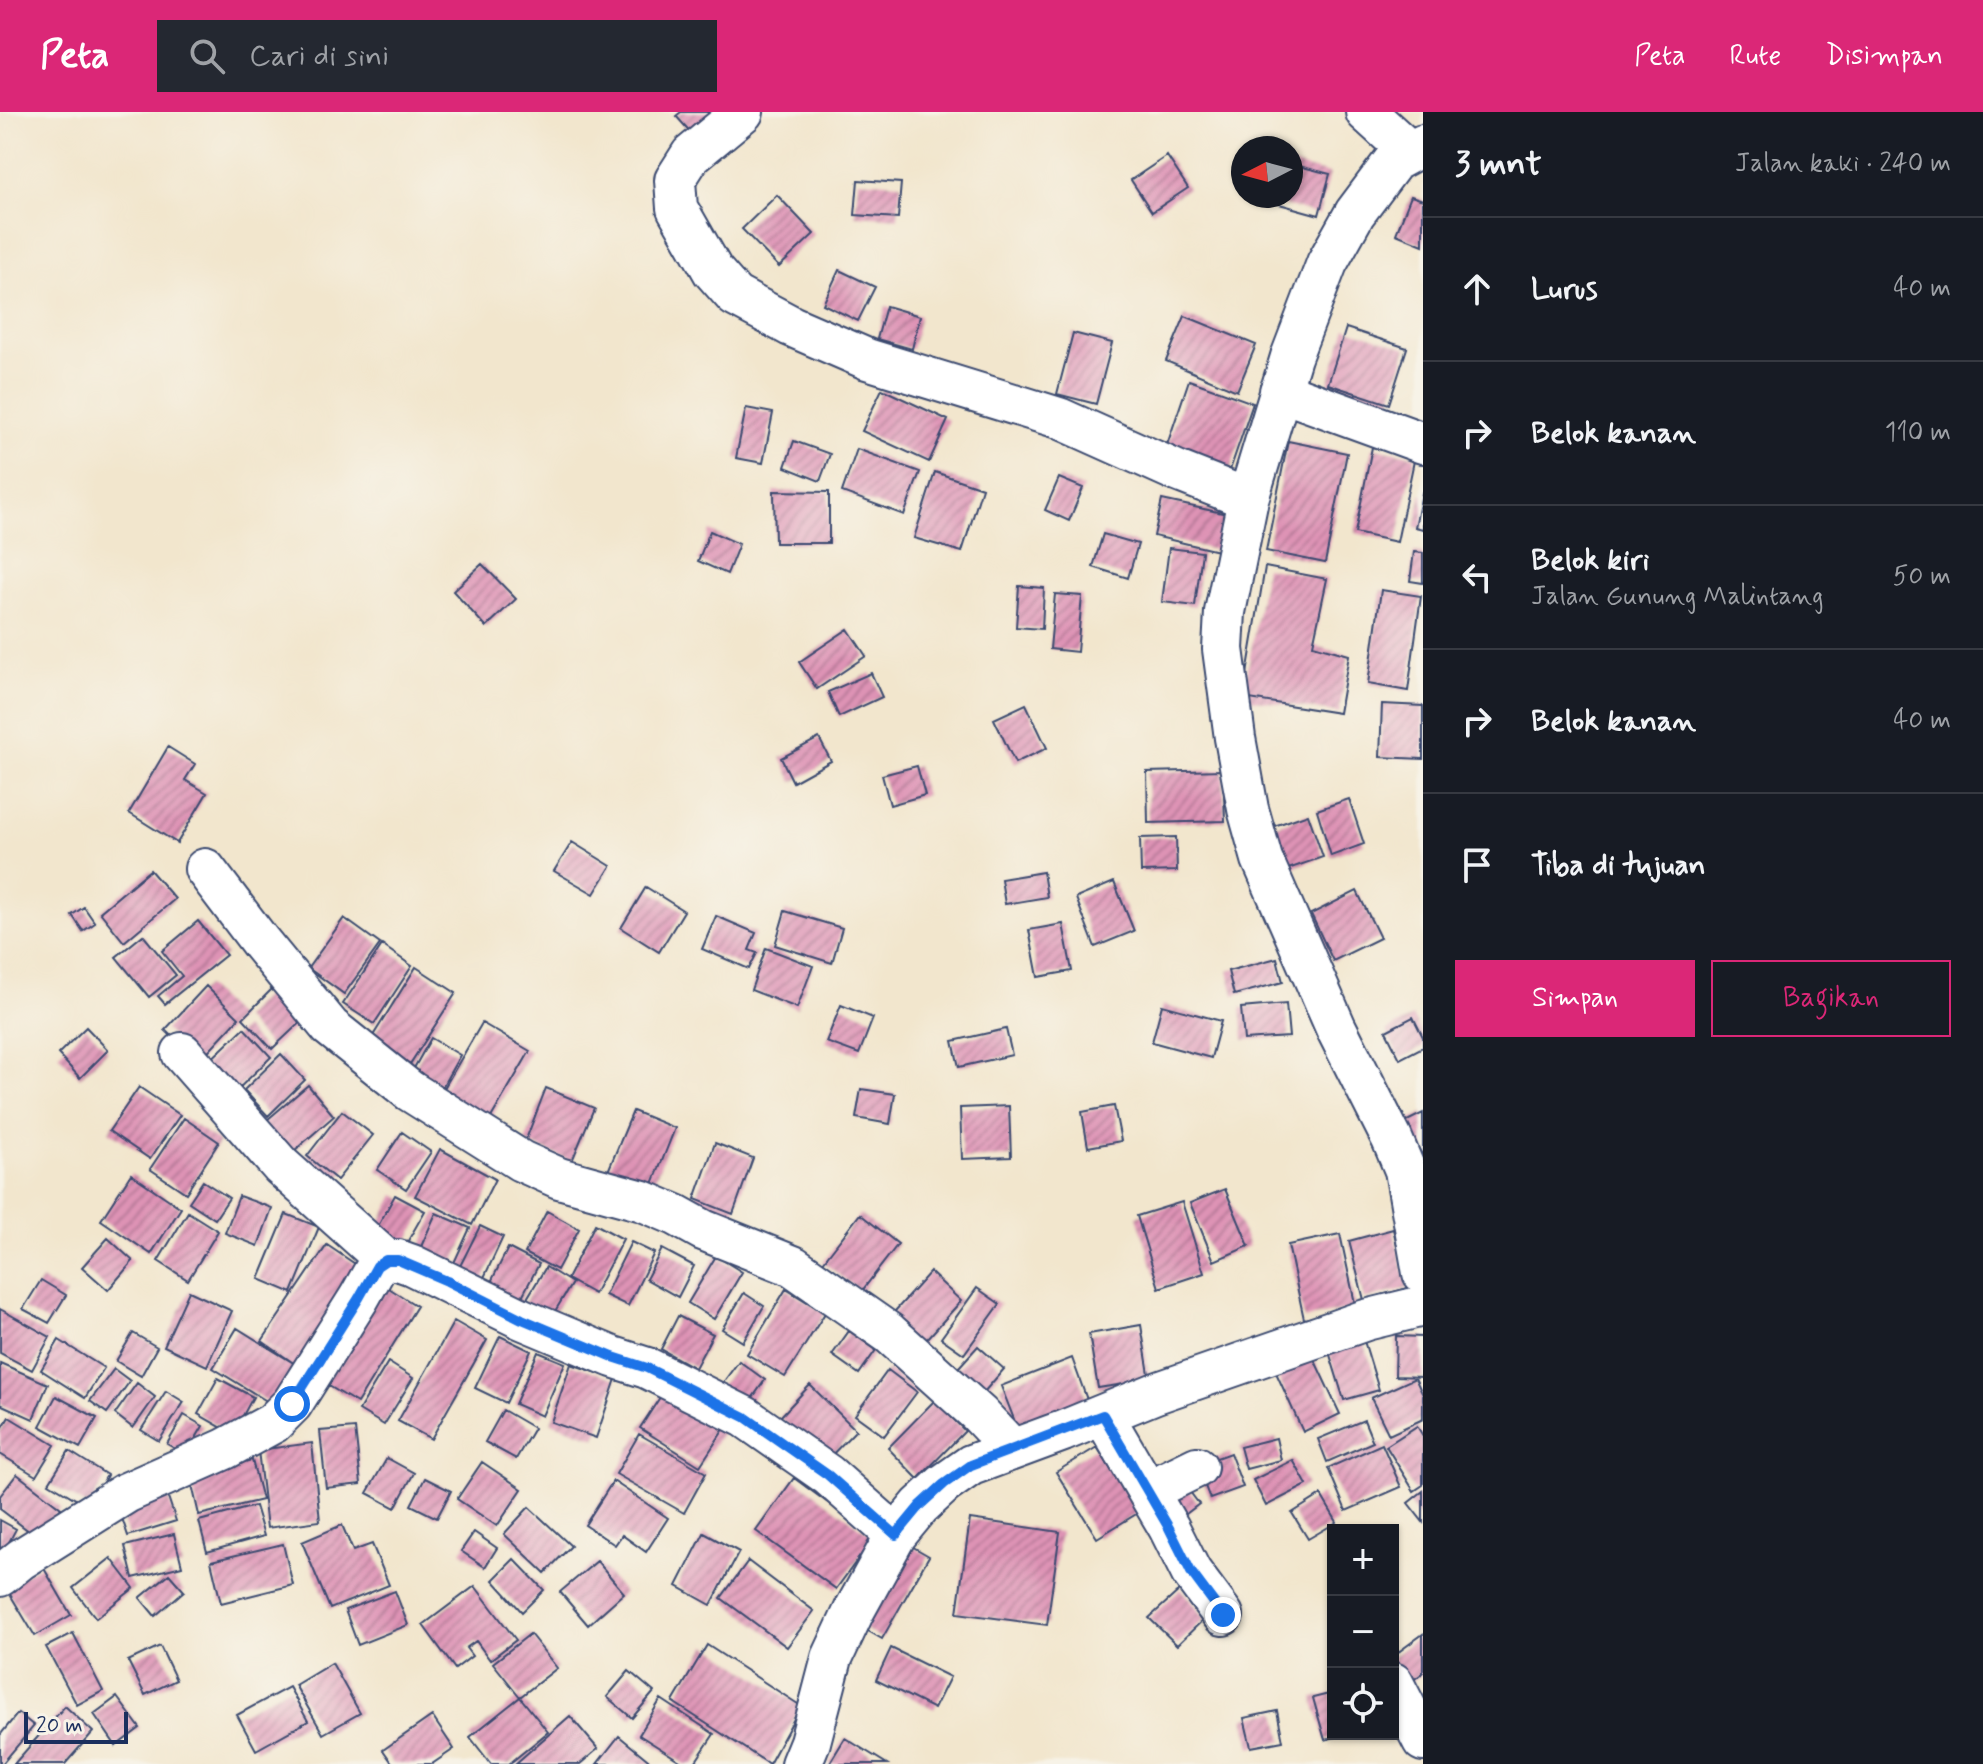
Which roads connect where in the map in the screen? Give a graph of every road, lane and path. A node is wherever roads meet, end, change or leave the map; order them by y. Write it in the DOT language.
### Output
graph roads {
  1 [pos="743,112"];
  2 [pos="1366,112"];
  3 [pos="1416,149"];
  4 [pos="1280,391"];
  5 [pos="1423,443"];
  6 [pos="1248,499"];
  7 [pos="205,869"];
  8 [pos="182,1053"];
  9 [pos="386,1260"];
  10 [pos="1423,1273"];
  11 [pos="1423,1306"];
  12 [pos="1103,1415"];
  13 [pos="1012,1449"];
  14 [pos="1197,1467"];
  15 [pos="1148,1491"];
  16 [pos="896,1535"];
  17 [pos="0,1576"];
  18 [pos="1223,1615"];
  19 [pos="1399,1695"];
  20 [pos="1423,1741"];
  21 [pos="801,1764"];
  1 -- 6 [label="street"];
  2 -- 3 [label="street"];
  3 -- 4 [label="street"];
  4 -- 5 [label="street"];
  4 -- 6 [label="street"];
  6 -- 10 [label="street"];
  7 -- 13 [label="street"];
  8 -- 9 [label="street"];
  9 -- 16 [label="street"];
  9 -- 17 [label="street"];
  11 -- 12 [label="street"];
  12 -- 13 [label="street"];
  12 -- 15 [label="street"];
  13 -- 16 [label="street"];
  14 -- 15 [label="street"];
  15 -- 18 [label="street"];
  16 -- 21 [label="street"];
  19 -- 20 [label="street"];
}
